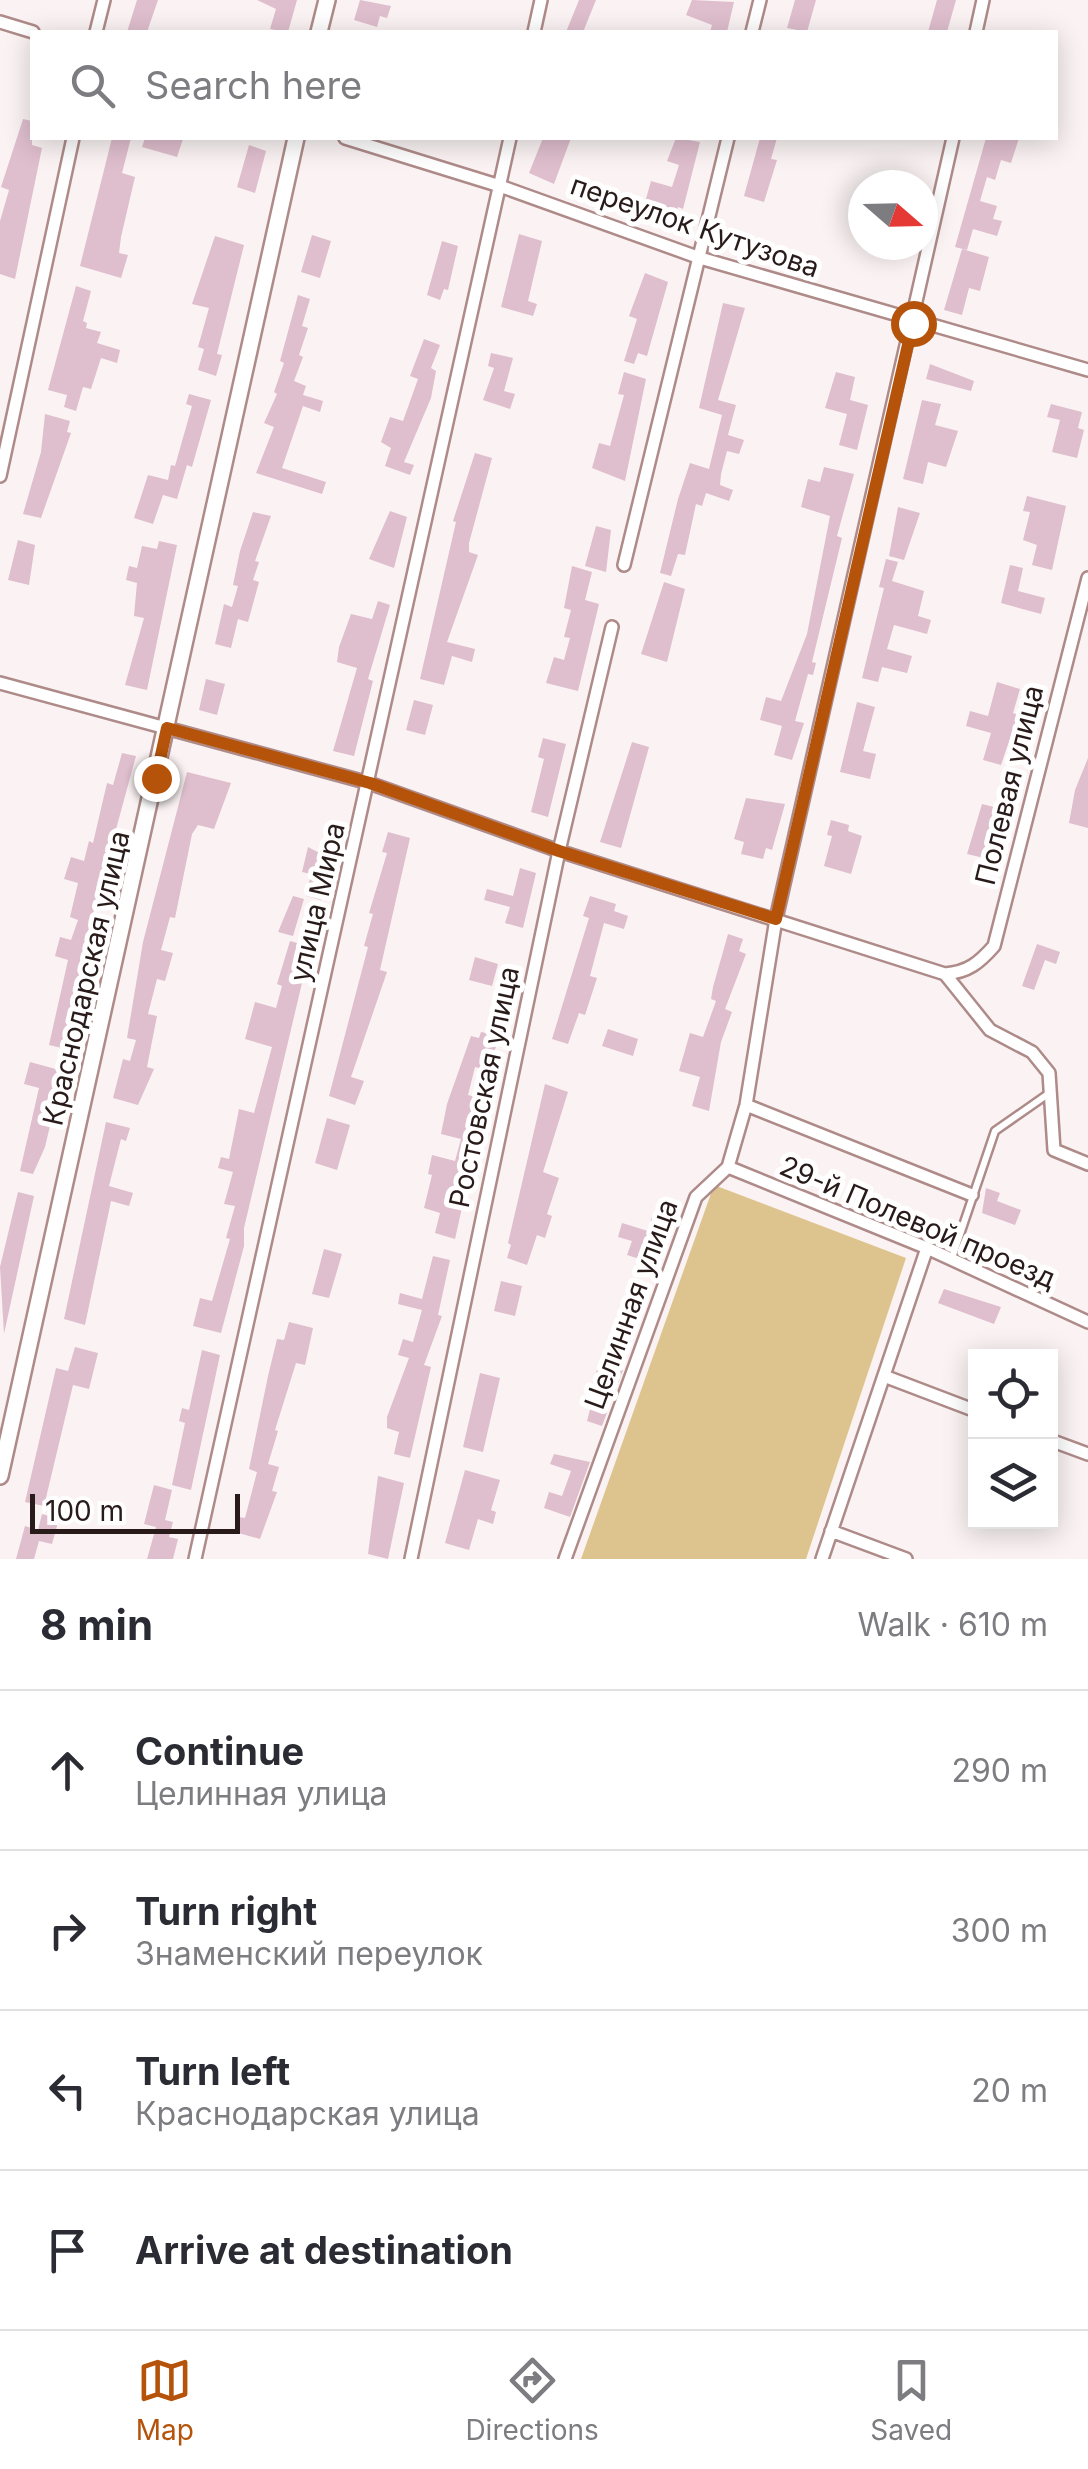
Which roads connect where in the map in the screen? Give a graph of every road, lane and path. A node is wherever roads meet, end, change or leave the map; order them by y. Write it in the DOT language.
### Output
graph roads {
  1 [pos="104,0"];
  2 [pos="327,0"];
  3 [pos="541,0"];
  4 [pos="760,0"];
  5 [pos="983,0"];
  6 [pos="0,22"];
  7 [pos="96,30"];
  8 [pos="320,30"];
  9 [pos="534,30"];
  10 [pos="752,30"];
  11 [pos="976,30"];
  12 [pos="30,31"];
  13 [pos="73,140"];
  14 [pos="296,140"];
  15 [pos="352,140"];
  16 [pos="510,140"];
  17 [pos="728,140"];
  18 [pos="953,140"];
  19 [pos="500,186"];
  20 [pos="700,258"];
  21 [pos="913,323"];
  22 [pos="1088,370"];
  23 [pos="0,476"];
  24 [pos="624,565"];
  25 [pos="1088,578"];
  26 [pos="612,627"];
  27 [pos="0,683"];
  28 [pos="167,728"];
  29 [pos="370,783"];
  30 [pos="559,851"];
  31 [pos="776,919"];
  32 [pos="945,974"];
  33 [pos="1048,1094"];
  34 [pos="746,1106"];
  35 [pos="1088,1164"];
  36 [pos="728,1168"];
  37 [pos="972,1196"];
  38 [pos="926,1248"];
  39 [pos="952,1259"];
  40 [pos="1088,1322"];
  41 [pos="884,1376"];
  42 [pos="968,1408"];
  43 [pos="1058,1443"];
  44 [pos="1088,1454"];
  45 [pos="0,1476"];
  46 [pos="831,1531"];
  47 [pos="195,1559"];
  48 [pos="412,1559"];
  49 [pos="565,1559"];
  50 [pos="822,1559"];
  51 [pos="906,1559"];
  1 -- 7 [label="street"];
  2 -- 8 [label="street"];
  3 -- 9 [label="street"];
  4 -- 10 [label="street"];
  5 -- 11 [label="street"];
  6 -- 12 [label="street"];
  13 -- 23 [label="street"];
  14 -- 28 [label="street, Краснодарская улица"];
  15 -- 19 [label="street, переулок Кутузова"];
  16 -- 19 [label="street, улица Мира"];
  17 -- 20 [label="street"];
  18 -- 21 [label="street, Целинная улица"];
  19 -- 20 [label="street, переулок Кутузова"];
  19 -- 29 [label="street, улица Мира"];
  20 -- 21 [label="street, переулок Кутузова"];
  20 -- 24 [label="street"];
  21 -- 22 [label="street, переулок Кутузова"];
  21 -- 31 [label="street, Целинная улица"];
  25 -- 32 [label="street, Полевая улица"];
  26 -- 30 [label="street, Ростовская улица"];
  27 -- 28 [label="street"];
  28 -- 29 [label="street"];
  28 -- 45 [label="street, Краснодарская улица"];
  29 -- 30 [label="street"];
  29 -- 47 [label="street, улица Мира"];
  30 -- 31 [label="street"];
  30 -- 48 [label="street, Ростовская улица"];
  31 -- 32 [label="street"];
  31 -- 34 [label="street, Целинная улица"];
  32 -- 33 [label="street"];
  33 -- 35 [label="street"];
  33 -- 37 [label="lane"];
  34 -- 36 [label="street, Целинная улица"];
  34 -- 37 [label="street"];
  36 -- 38 [label="street, 29-й Полевой проезд"];
  36 -- 49 [label="street, Целинная улица"];
  37 -- 39 [label="lane"];
  38 -- 39 [label="street, 29-й Полевой проезд"];
  38 -- 41 [label="street"];
  39 -- 40 [label="street, 29-й Полевой проезд"];
  41 -- 42 [label="street"];
  41 -- 46 [label="street"];
  43 -- 44 [label="street"];
  46 -- 50 [label="street"];
  46 -- 51 [label="street"];
}
